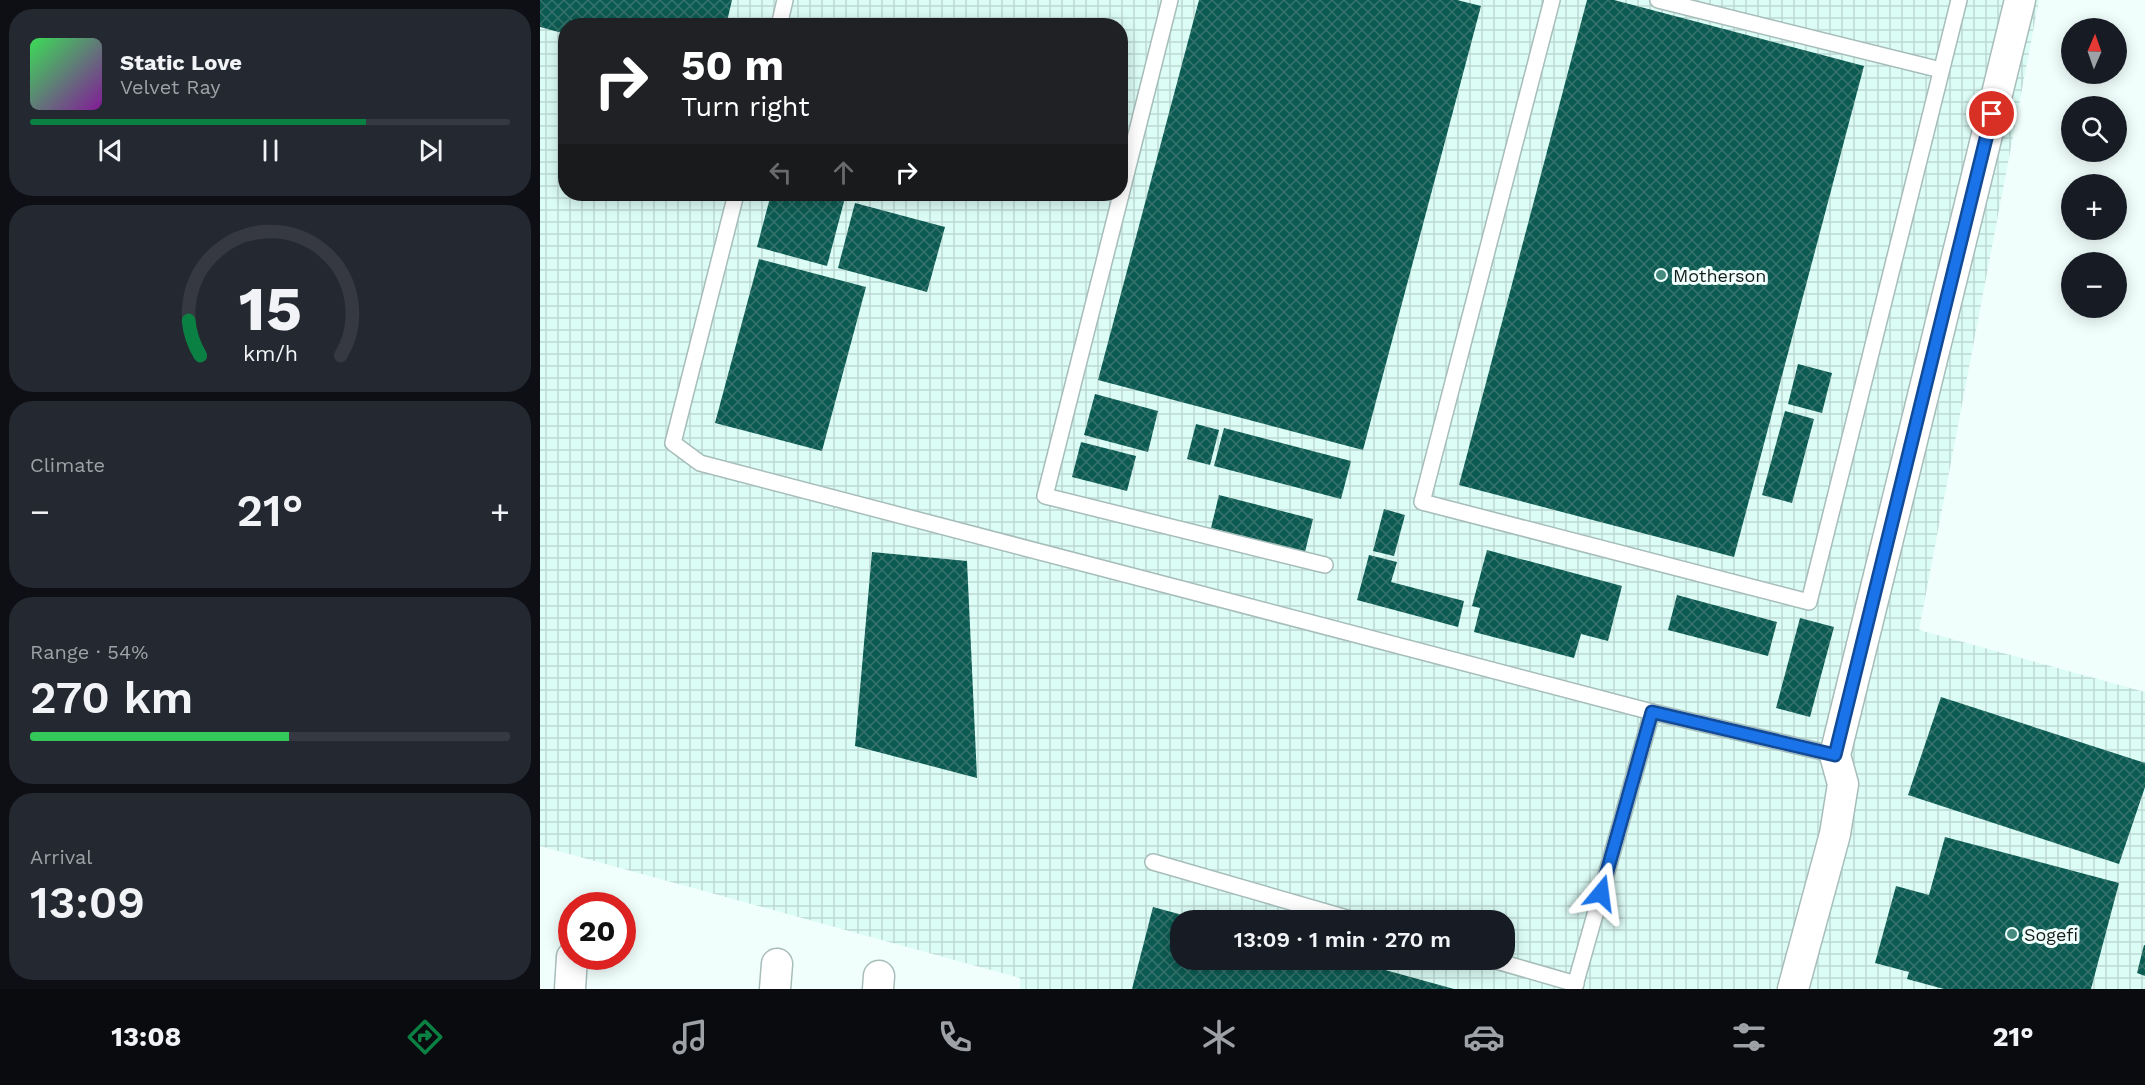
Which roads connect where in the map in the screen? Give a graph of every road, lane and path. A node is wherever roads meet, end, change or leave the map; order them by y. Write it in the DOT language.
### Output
graph roads {
  1 [pos="785,0"];
  2 [pos="1170,0"];
  3 [pos="1552,0"];
  4 [pos="1658,0"];
  5 [pos="1959,0"];
  6 [pos="2020,0"];
  7 [pos="780,18"];
  8 [pos="1941,70"];
  9 [pos="1128,167"];
  10 [pos="734,201"];
  11 [pos="1119,201"];
  12 [pos="1325,565"];
  13 [pos="1652,712"];
  14 [pos="1835,755"];
  15 [pos="1153,862"];
  16 [pos="1319,910"];
  17 [pos="1515,967"];
  18 [pos="571,970"];
  19 [pos="1575,986"];
  20 [pos="570,989"];
  21 [pos="1793,989"];
  1 -- 7 [label="lane"];
  2 -- 9 [label="lane"];
  3 -- 8 [label="lane"];
  4 -- 8 [label="lane"];
  5 -- 8 [label="lane"];
  6 -- 14 [label="street"];
  10 -- 13 [label="lane"];
  11 -- 12 [label="lane"];
  13 -- 14 [label="lane"];
  13 -- 19 [label="lane"];
  14 -- 21 [label="street"];
  15 -- 16 [label="lane"];
  17 -- 19 [label="lane"];
  18 -- 20 [label="street"];
}
